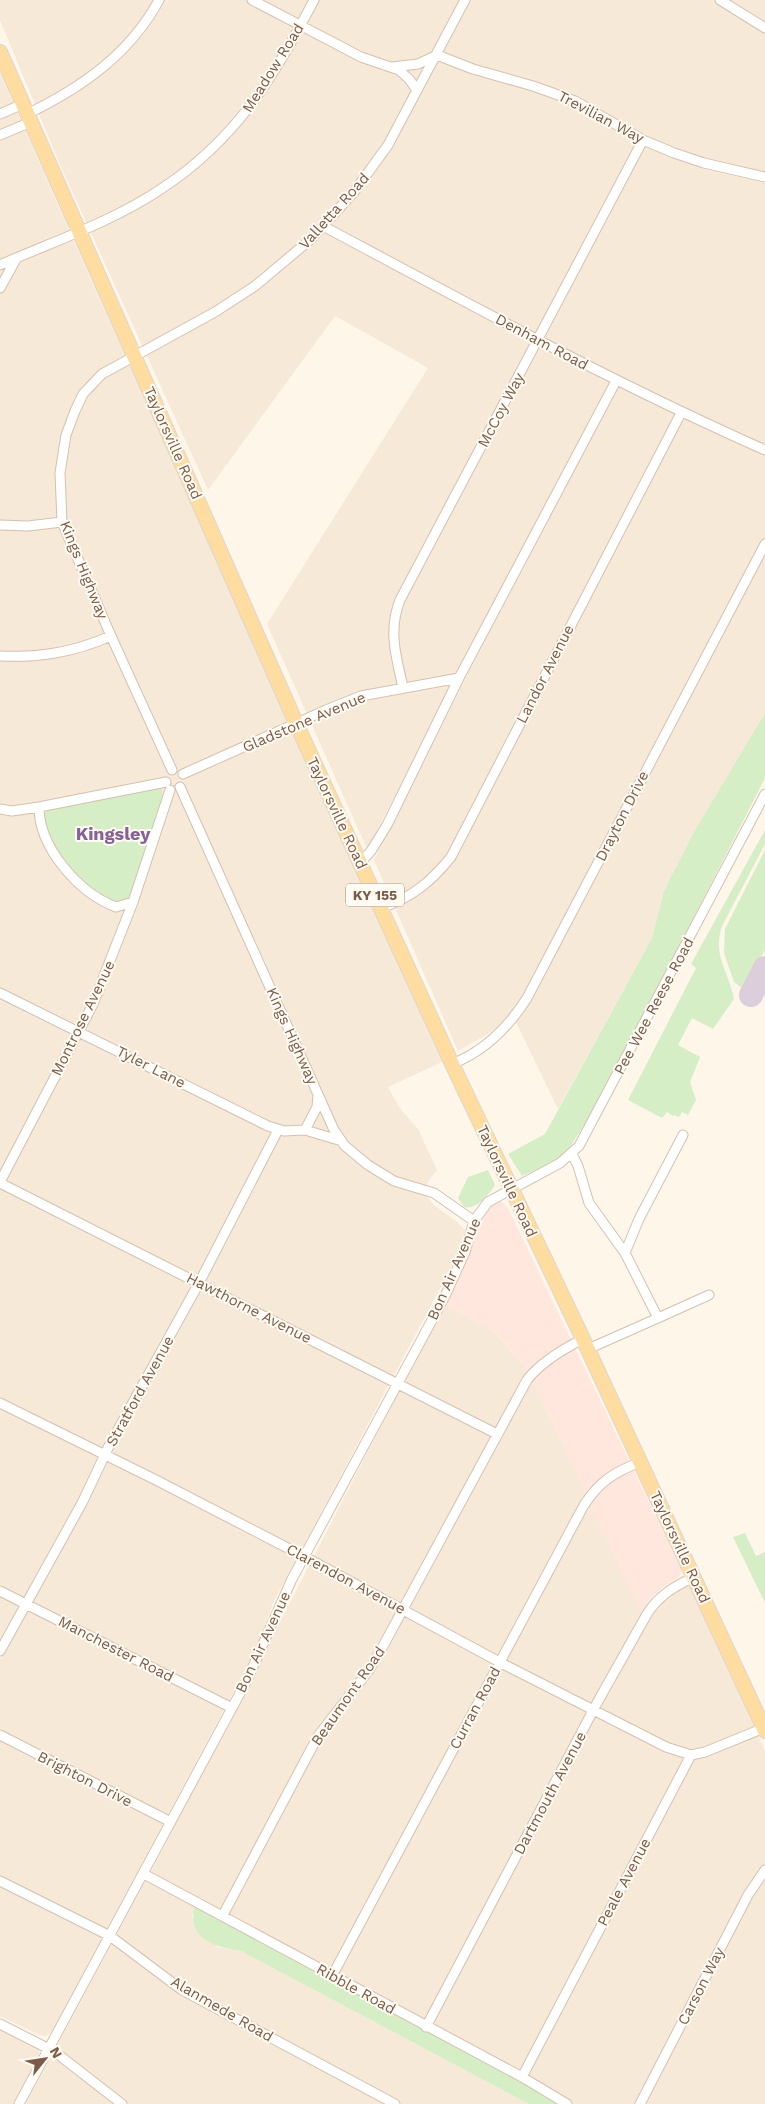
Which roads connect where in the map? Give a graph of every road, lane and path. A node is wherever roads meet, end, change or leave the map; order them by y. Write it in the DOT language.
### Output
graph roads {
  1 [pos="159,0"];
  2 [pos="252,0"];
  3 [pos="314,0"];
  4 [pos="465,0"];
  5 [pos="720,0"];
  6 [pos="300,25"];
  7 [pos="765,28"];
  8 [pos="0,52"];
  9 [pos="437,55"];
  10 [pos="392,67"];
  11 [pos="417,90"];
  12 [pos="27,113"];
  13 [pos="0,114"];
  14 [pos="0,135"];
  15 [pos="643,140"];
  16 [pos="765,177"];
  17 [pos="323,226"];
  18 [pos="80,231"];
  19 [pos="16,258"];
  20 [pos="0,265"];
  21 [pos="0,288"];
  22 [pos="538,340"];
  23 [pos="134,356"];
  24 [pos="616,381"];
  25 [pos="681,413"];
  26 [pos="765,450"];
  27 [pos="62,522"];
  28 [pos="0,525"];
  29 [pos="765,544"];
  30 [pos="111,636"];
  31 [pos="0,656"];
  32 [pos="459,678"];
  33 [pos="403,687"];
  34 [pos="296,723"];
  35 [pos="172,770"];
  36 [pos="183,774"];
  37 [pos="168,786"];
  38 [pos="180,788"];
  39 [pos="765,794"];
  40 [pos="39,807"];
  41 [pos="0,809"];
  42 [pos="360,863"];
  43 [pos="133,902"];
  44 [pos="116,907"];
  45 [pos="381,908"];
  46 [pos="124,924"];
  47 [pos="0,993"];
  48 [pos="79,1031"];
  49 [pos="452,1064"];
  50 [pos="318,1095"];
  51 [pos="278,1130"];
  52 [pos="304,1130"];
  53 [pos="683,1136"];
  54 [pos="342,1142"];
  55 [pos="572,1154"];
  56 [pos="0,1182"];
  57 [pos="512,1190"];
  58 [pos="474,1221"];
  59 [pos="625,1252"];
  60 [pos="199,1283"];
  61 [pos="709,1295"];
  62 [pos="658,1318"];
  63 [pos="586,1344"];
  64 [pos="398,1384"];
  65 [pos="0,1403"];
  66 [pos="497,1434"];
  67 [pos="105,1455"];
  68 [pos="640,1462"];
  69 [pos="305,1557"];
  70 [pos="694,1577"];
  71 [pos="0,1590"];
  72 [pos="27,1604"];
  73 [pos="404,1610"];
  74 [pos="0,1651"];
  75 [pos="500,1662"];
  76 [pos="232,1708"];
  77 [pos="594,1710"];
  78 [pos="764,1729"];
  79 [pos="0,1735"];
  80 [pos="691,1755"];
  81 [pos="171,1822"];
  82 [pos="765,1870"];
  83 [pos="144,1874"];
  84 [pos="0,1881"];
  85 [pos="223,1915"];
  86 [pos="110,1936"];
  87 [pos="332,1976"];
  88 [pos="0,2024"];
  89 [pos="426,2027"];
  90 [pos="49,2048"];
  91 [pos="522,2077"];
  92 [pos="19,2104"];
  93 [pos="122,2104"];
  94 [pos="395,2104"];
  95 [pos="567,2104"];
  96 [pos="640,2104"];
  1 -- 12 [label="street"];
  2 -- 6 [label="street"];
  3 -- 6 [label="street, Meadow Road"];
  4 -- 9 [label="street, Valletta Road"];
  5 -- 7 [label="street"];
  6 -- 10 [label="street"];
  6 -- 18 [label="street, Meadow Road"];
  8 -- 12 [label="main road, Taylorsville Road / KY 155"];
  9 -- 10 [label="street"];
  9 -- 11 [label="street, Valletta Road"];
  9 -- 15 [label="street, Trevilian Way"];
  10 -- 11 [label="street"];
  11 -- 17 [label="street, Valletta Road"];
  12 -- 13 [label="street"];
  12 -- 14 [label="street"];
  12 -- 18 [label="main road, Taylorsville Road / KY 155"];
  15 -- 16 [label="street, Trevilian Way"];
  15 -- 22 [label="street, McCoy Way"];
  17 -- 22 [label="street, Denham Road"];
  17 -- 23 [label="street, Valletta Road"];
  18 -- 19 [label="street, Meadow Road"];
  18 -- 23 [label="main road, Taylorsville Road / KY 155"];
  19 -- 20 [label="street, Meadow Road"];
  19 -- 21 [label="street"];
  22 -- 24 [label="street, Denham Road"];
  22 -- 33 [label="street, McCoy Way"];
  23 -- 27 [label="street, Kings Highway"];
  23 -- 34 [label="main road, Taylorsville Road / KY 155"];
  24 -- 25 [label="street, Denham Road"];
  24 -- 32 [label="street"];
  25 -- 26 [label="street, Denham Road"];
  25 -- 45 [label="street, Landor Avenue"];
  27 -- 28 [label="street"];
  27 -- 30 [label="street, Kings Highway"];
  29 -- 49 [label="street, Drayton Drive"];
  30 -- 31 [label="street"];
  30 -- 35 [label="street, Kings Highway"];
  32 -- 33 [label="street, Gladstone Avenue"];
  32 -- 42 [label="street"];
  33 -- 34 [label="street, Gladstone Avenue"];
  34 -- 36 [label="street, Gladstone Avenue"];
  34 -- 42 [label="main road, Taylorsville Road / KY 155"];
  35 -- 36 [label="street"];
  35 -- 37 [label="street, Montrose Avenue"];
  36 -- 38 [label="street"];
  37 -- 38 [label="street"];
  37 -- 40 [label="street"];
  37 -- 43 [label="street, Montrose Avenue"];
  38 -- 50 [label="street, Kings Highway"];
  39 -- 55 [label="street, Pee Wee Reese Road"];
  40 -- 41 [label="street"];
  40 -- 44 [label="street"];
  42 -- 45 [label="main road, Taylorsville Road / KY 155"];
  43 -- 44 [label="street"];
  43 -- 46 [label="street, Montrose Avenue"];
  44 -- 46 [label="street"];
  45 -- 49 [label="main road, Taylorsville Road / KY 155"];
  46 -- 48 [label="street, Montrose Avenue"];
  47 -- 48 [label="street, Tyler Lane"];
  48 -- 51 [label="street, Tyler Lane"];
  48 -- 56 [label="street, Montrose Avenue"];
  49 -- 57 [label="main road, Taylorsville Road / KY 155"];
  50 -- 52 [label="street"];
  50 -- 54 [label="street, Kings Highway"];
  51 -- 52 [label="street, Tyler Lane"];
  51 -- 60 [label="street, Stratford Avenue"];
  52 -- 54 [label="street, Tyler Lane"];
  53 -- 59 [label="street"];
  54 -- 58 [label="street, Kings Highway"];
  55 -- 57 [label="street, Pee Wee Reese Road"];
  55 -- 59 [label="street"];
  56 -- 60 [label="street, Hawthorne Avenue"];
  57 -- 58 [label="street, Bon Air Avenue"];
  57 -- 63 [label="main road, Taylorsville Road / KY 155"];
  58 -- 64 [label="street, Bon Air Avenue"];
  59 -- 62 [label="street"];
  60 -- 64 [label="street, Hawthorne Avenue"];
  60 -- 67 [label="street, Stratford Avenue"];
  61 -- 62 [label="street, Beaumont Road"];
  62 -- 63 [label="street, Beaumont Road"];
  63 -- 66 [label="street, Beaumont Road"];
  63 -- 68 [label="main road, Taylorsville Road / KY 155"];
  64 -- 66 [label="street, Hawthorne Avenue"];
  64 -- 69 [label="street, Bon Air Avenue"];
  65 -- 67 [label="street, Clarendon Avenue"];
  66 -- 73 [label="street, Beaumont Road"];
  67 -- 69 [label="street, Clarendon Avenue"];
  67 -- 72 [label="street, Stratford Avenue"];
  68 -- 70 [label="main road, Taylorsville Road / KY 155"];
  68 -- 75 [label="street, Curran Road"];
  69 -- 73 [label="street, Clarendon Avenue"];
  69 -- 76 [label="street, Bon Air Avenue"];
  70 -- 77 [label="street, Dartmouth Avenue"];
  70 -- 78 [label="main road, Taylorsville Road / KY 155"];
  71 -- 72 [label="street, Manchester Road"];
  72 -- 74 [label="street, Stratford Avenue"];
  72 -- 76 [label="street, Manchester Road"];
  73 -- 75 [label="street, Clarendon Avenue"];
  73 -- 85 [label="street, Beaumont Road"];
  75 -- 77 [label="street, Clarendon Avenue"];
  75 -- 87 [label="street, Curran Road"];
  76 -- 81 [label="street, Bon Air Avenue"];
  77 -- 80 [label="street, Clarendon Avenue"];
  77 -- 89 [label="street, Dartmouth Avenue"];
  78 -- 80 [label="street"];
  79 -- 81 [label="street, Brighton Drive"];
  80 -- 91 [label="street, Peale Avenue"];
  81 -- 83 [label="street, Bon Air Avenue"];
  82 -- 96 [label="street, Carson Way"];
  83 -- 85 [label="street, Ribble Road"];
  83 -- 86 [label="street, Bon Air Avenue"];
  84 -- 86 [label="street, Alanmede Road"];
  85 -- 87 [label="street, Ribble Road"];
  86 -- 90 [label="street, Bon Air Avenue"];
  86 -- 94 [label="street, Alanmede Road"];
  87 -- 89 [label="street, Ribble Road"];
  88 -- 90 [label="street"];
  89 -- 91 [label="street, Ribble Road"];
  90 -- 92 [label="street, Bon Air Avenue"];
  90 -- 93 [label="street"];
  91 -- 95 [label="street, Ribble Road"];
}
